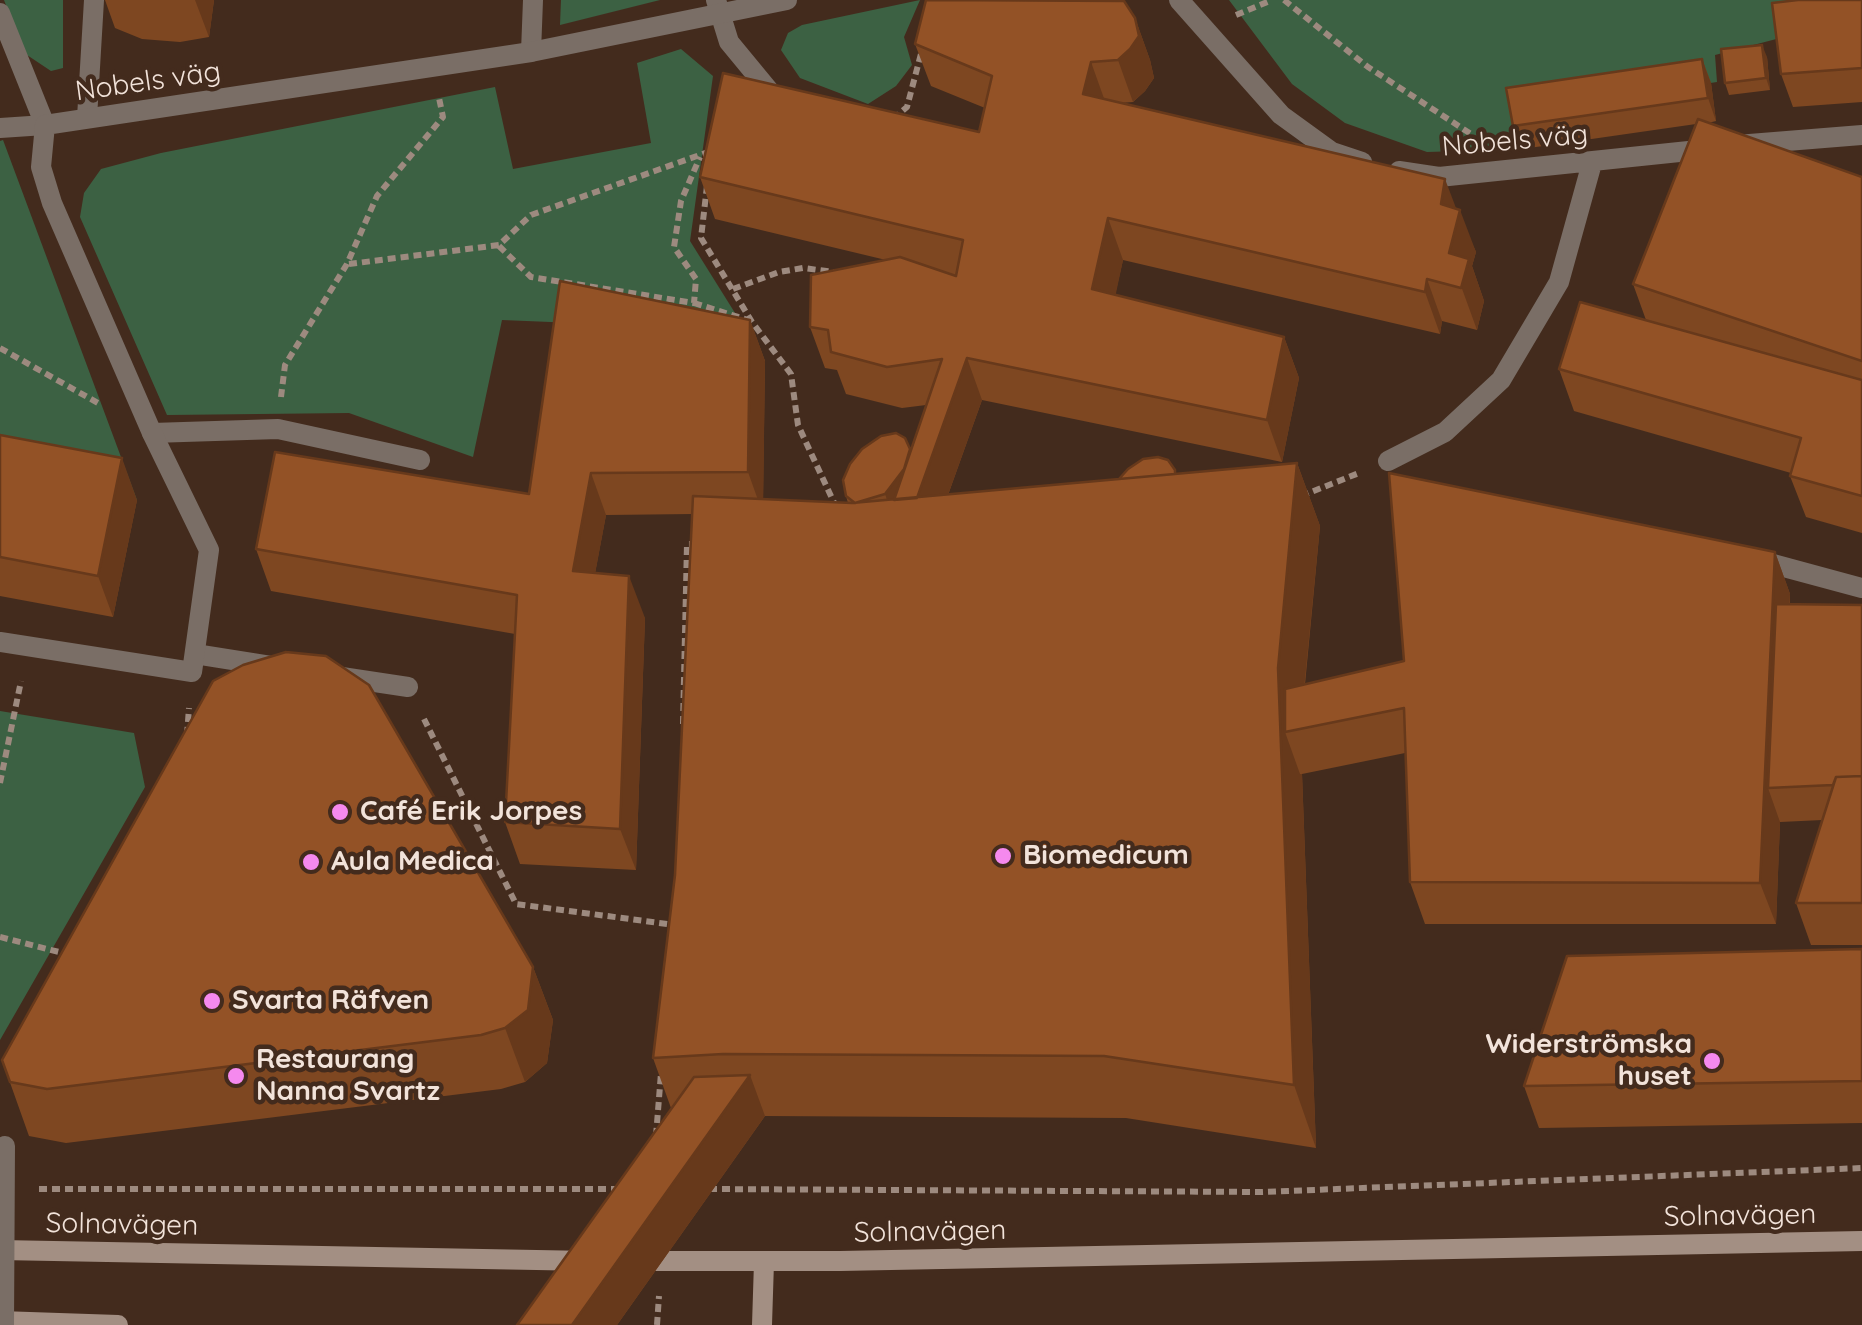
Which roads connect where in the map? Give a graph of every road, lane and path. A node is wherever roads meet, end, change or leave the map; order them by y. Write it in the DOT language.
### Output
graph roads {
  1 [pos="94,0"];
  2 [pos="532,0"];
  3 [pos="787,0"];
  4 [pos="1179,0"];
  5 [pos="1284,0"];
  6 [pos="718,8"];
  7 [pos="0,13"];
  8 [pos="926,36"];
  9 [pos="531,52"];
  10 [pos="776,99"];
  11 [pos="443,117"];
  12 [pos="87,118"];
  13 [pos="46,125"];
  14 [pos="886,125"];
  15 [pos="0,128"];
  16 [pos="714,133"];
  17 [pos="1862,135"];
  18 [pos="711,151"];
  19 [pos="700,156"];
  20 [pos="1592,163"];
  21 [pos="1532,168"];
  22 [pos="499,245"];
  23 [pos="347,264"];
  24 [pos="840,273"];
  25 [pos="732,290"];
  26 [pos="694,303"];
  27 [pos="752,322"];
  28 [pos="0,348"];
  29 [pos="278,428"];
  30 [pos="152,433"];
  31 [pos="420,460"];
  32 [pos="1388,461"];
  33 [pos="1296,498"];
  34 [pos="838,512"];
  35 [pos="705,545"];
  36 [pos="1736,554"];
  37 [pos="1862,588"];
  38 [pos="0,642"];
  39 [pos="28,647"];
  40 [pos="193,663"];
  41 [pos="408,687"];
  42 [pos="682,734"];
  43 [pos="186,751"];
  44 [pos="0,783"];
  45 [pos="0,937"];
  46 [pos="675,944"];
  47 [pos="72,956"];
  48 [pos="662,1060"];
  49 [pos="5,1146"];
  50 [pos="661,1154"];
  51 [pos="1862,1168"];
  52 [pos="20,1189"];
  53 [pos="630,1189"];
  54 [pos="708,1189"];
  55 [pos="1862,1241"];
  56 [pos="0,1250"];
  57 [pos="764,1262"];
  58 [pos="2,1323"];
  59 [pos="118,1325"];
  60 [pos="762,1325"];
  1 -- 12 [label="street"];
  2 -- 9 [label="street"];
  3 -- 6 [label="street, Nobels väg"];
  4 -- 21 [label="street, Nobels väg"];
  5 -- 21 [label="path"];
  6 -- 9 [label="street, Nobels väg"];
  6 -- 10 [label="street"];
  7 -- 13 [label="street"];
  8 -- 14 [label="path"];
  9 -- 12 [label="street, Nobels väg"];
  11 -- 23 [label="path"];
  12 -- 13 [label="street, Nobels väg"];
  13 -- 15 [label="street"];
  13 -- 30 [label="street, Nobels väg"];
  16 -- 18 [label="path"];
  17 -- 20 [label="street, Nobels väg"];
  18 -- 19 [label="path"];
  18 -- 25 [label="path"];
  19 -- 22 [label="path"];
  19 -- 26 [label="path"];
  20 -- 21 [label="street, Nobels väg"];
  20 -- 32 [label="street"];
  22 -- 23 [label="path"];
  22 -- 26 [label="path"];
  23 -- 29 [label="path"];
  24 -- 25 [label="path"];
  25 -- 27 [label="path"];
  26 -- 27 [label="path"];
  27 -- 34 [label="path"];
  28 -- 30 [label="path"];
  29 -- 30 [label="street"];
  29 -- 31 [label="street"];
  30 -- 40 [label="street, Nobels väg"];
  32 -- 33 [label="path"];
  35 -- 42 [label="path"];
  36 -- 37 [label="street"];
  38 -- 39 [label="street"];
  39 -- 40 [label="street"];
  39 -- 44 [label="path"];
  40 -- 41 [label="street"];
  40 -- 43 [label="path"];
  41 -- 46 [label="path"];
  45 -- 47 [label="path"];
  48 -- 50 [label="path"];
  49 -- 58 [label="street, bridge"];
  51 -- 54 [label="path"];
  52 -- 53 [label="path"];
  55 -- 57 [label="main road, Solnavägen"];
  56 -- 57 [label="main road, Solnavägen"];
  57 -- 60 [label="main road"];
  58 -- 59 [label="main road"];
}
